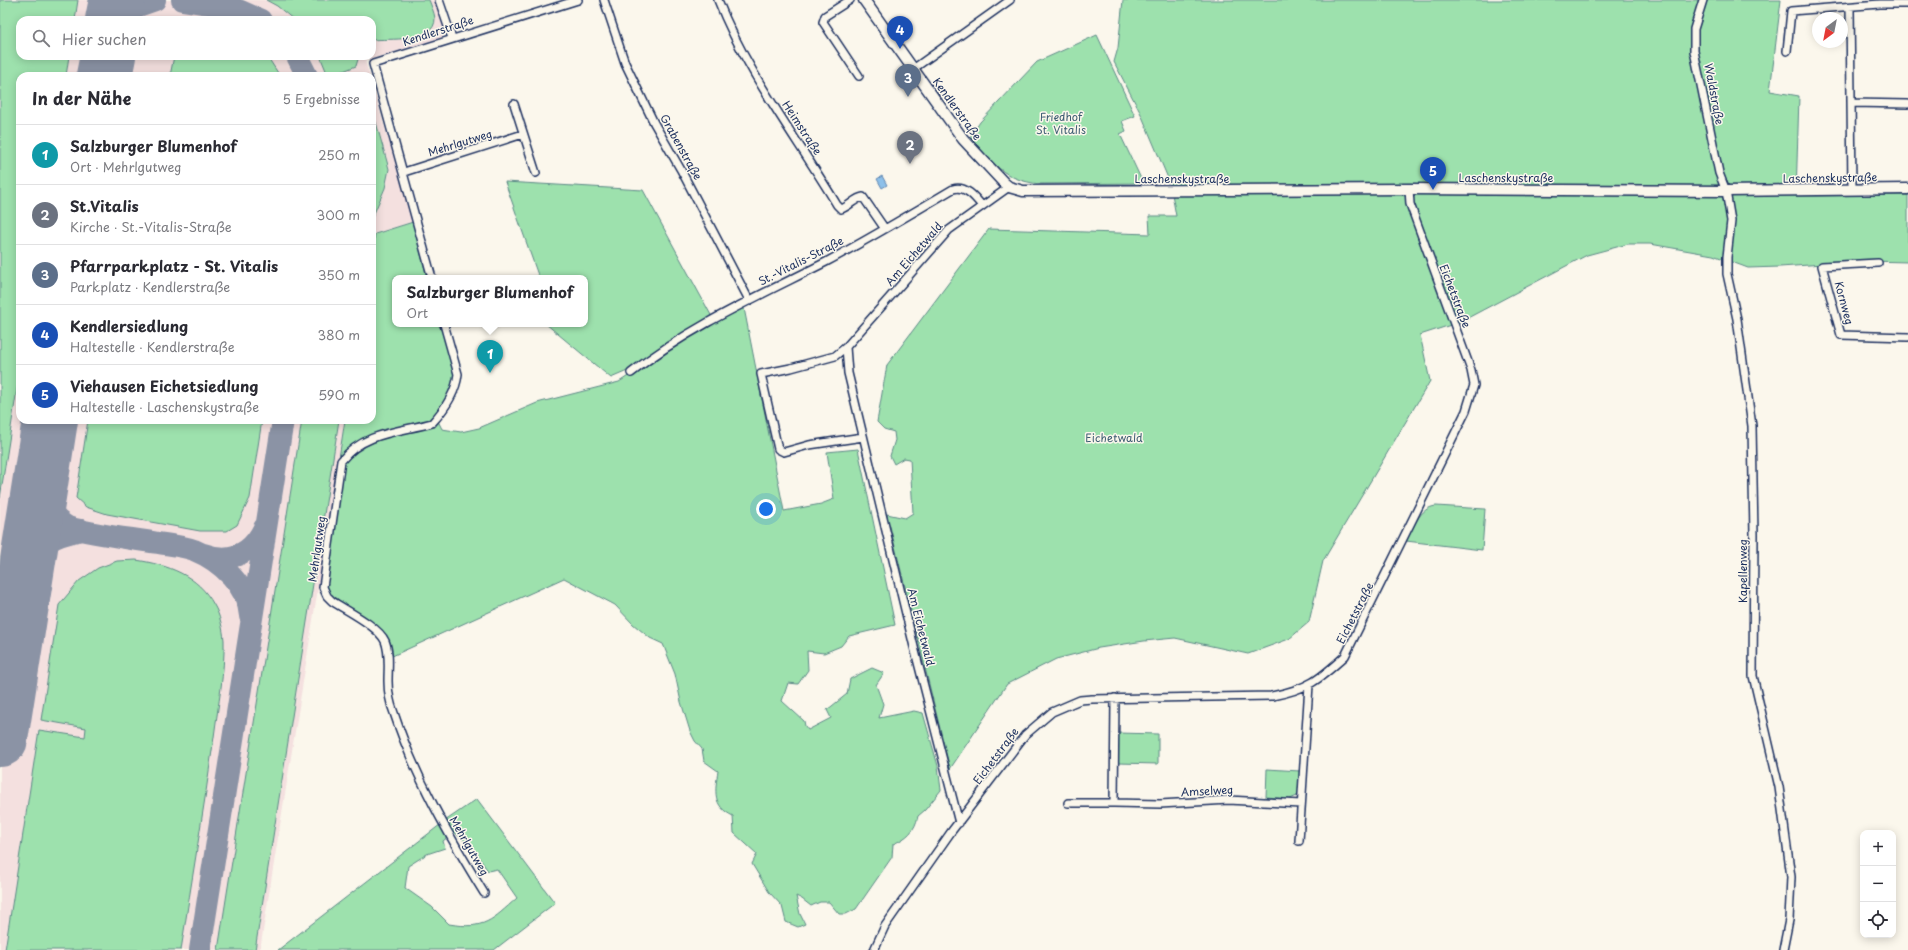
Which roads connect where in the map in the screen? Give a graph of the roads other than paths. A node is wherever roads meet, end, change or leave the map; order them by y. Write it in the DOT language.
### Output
graph roads {
  1 [pos="439,0"];
  2 [pos="578,0"];
  3 [pos="604,0"];
  4 [pos="718,0"];
  5 [pos="850,0"];
  6 [pos="864,0"];
  7 [pos="1010,0"];
  8 [pos="1703,0"];
  9 [pos="1908,4"];
  10 [pos="1850,8"];
  11 [pos="452,38"];
  12 [pos="1787,51"];
  13 [pos="914,69"];
  14 [pos="860,76"];
  15 [pos="1852,103"];
  16 [pos="514,104"];
  17 [pos="1908,104"];
  18 [pos="523,134"];
  19 [pos="404,172"];
  20 [pos="536,174"];
  21 [pos="1009,187"];
  22 [pos="1409,189"];
  23 [pos="1852,189"];
  24 [pos="1908,189"];
  25 [pos="1726,191"];
  26 [pos="982,206"];
  27 [pos="885,229"];
  28 [pos="1878,263"];
  29 [pos="431,275"];
  30 [pos="749,300"];
  31 [pos="445,327"];
  32 [pos="1908,337"];
  33 [pos="846,347"];
  34 [pos="631,373"];
  35 [pos="863,437"];
  36 [pos="1309,685"];
  37 [pos="1115,698"];
  38 [pos="1068,802"];
  39 [pos="1114,803"];
  40 [pos="1301,804"];
  41 [pos="959,823"];
  42 [pos="1299,842"];
  43 [pos="484,893"];
  44 [pos="874,950"];
  45 [pos="1783,950"];
  1 -- 11 [label="street"];
  2 -- 11 [label="street, Kendlerstraße"];
  3 -- 30 [label="street, Grabenstraße"];
  4 -- 27 [label="street, Heimstraße"];
  5 -- 14 [label="street"];
  6 -- 13 [label="street, Kendlerstraße"];
  7 -- 13 [label="street"];
  8 -- 25 [label="street, Waldstraße"];
  9 -- 10 [label="street"];
  10 -- 12 [label="street"];
  10 -- 15 [label="street"];
  11 -- 19 [label="street, Kendlerstraße"];
  13 -- 21 [label="street, Kendlerstraße"];
  15 -- 17 [label="street"];
  15 -- 23 [label="street"];
  16 -- 18 [label="street"];
  18 -- 19 [label="street, Mehrlgutweg"];
  18 -- 20 [label="street"];
  19 -- 29 [label="street"];
  21 -- 22 [label="street, Laschenskystraße"];
  21 -- 26 [label="street, Am Eichetwald"];
  22 -- 25 [label="street, Laschenskystraße"];
  22 -- 36 [label="street, Eichetstraße"];
  23 -- 24 [label="street, Laschenskystraße"];
  23 -- 25 [label="street, Laschenskystraße"];
  25 -- 45 [label="street, Kapellenweg"];
  26 -- 27 [label="street, St.-Vitalis-Straße"];
  26 -- 33 [label="street, Am Eichetwald"];
  27 -- 30 [label="street, St.-Vitalis-Straße"];
  28 -- 32 [label="street, Kornweg"];
  30 -- 34 [label="street, St.-Vitalis-Straße"];
  31 -- 43 [label="street, Mehrlgutweg"];
  33 -- 35 [label="street, Am Eichetwald"];
  33 -- 35 [label="street, Am Eichetwald"];
  35 -- 41 [label="street, Am Eichetwald"];
  36 -- 37 [label="street, Eichetstraße"];
  36 -- 40 [label="street"];
  37 -- 39 [label="street"];
  37 -- 41 [label="street, Eichetstraße"];
  38 -- 39 [label="street, Amselweg"];
  39 -- 40 [label="street, Amselweg"];
  40 -- 42 [label="street"];
  41 -- 44 [label="street, Eichetstraße"];
}
